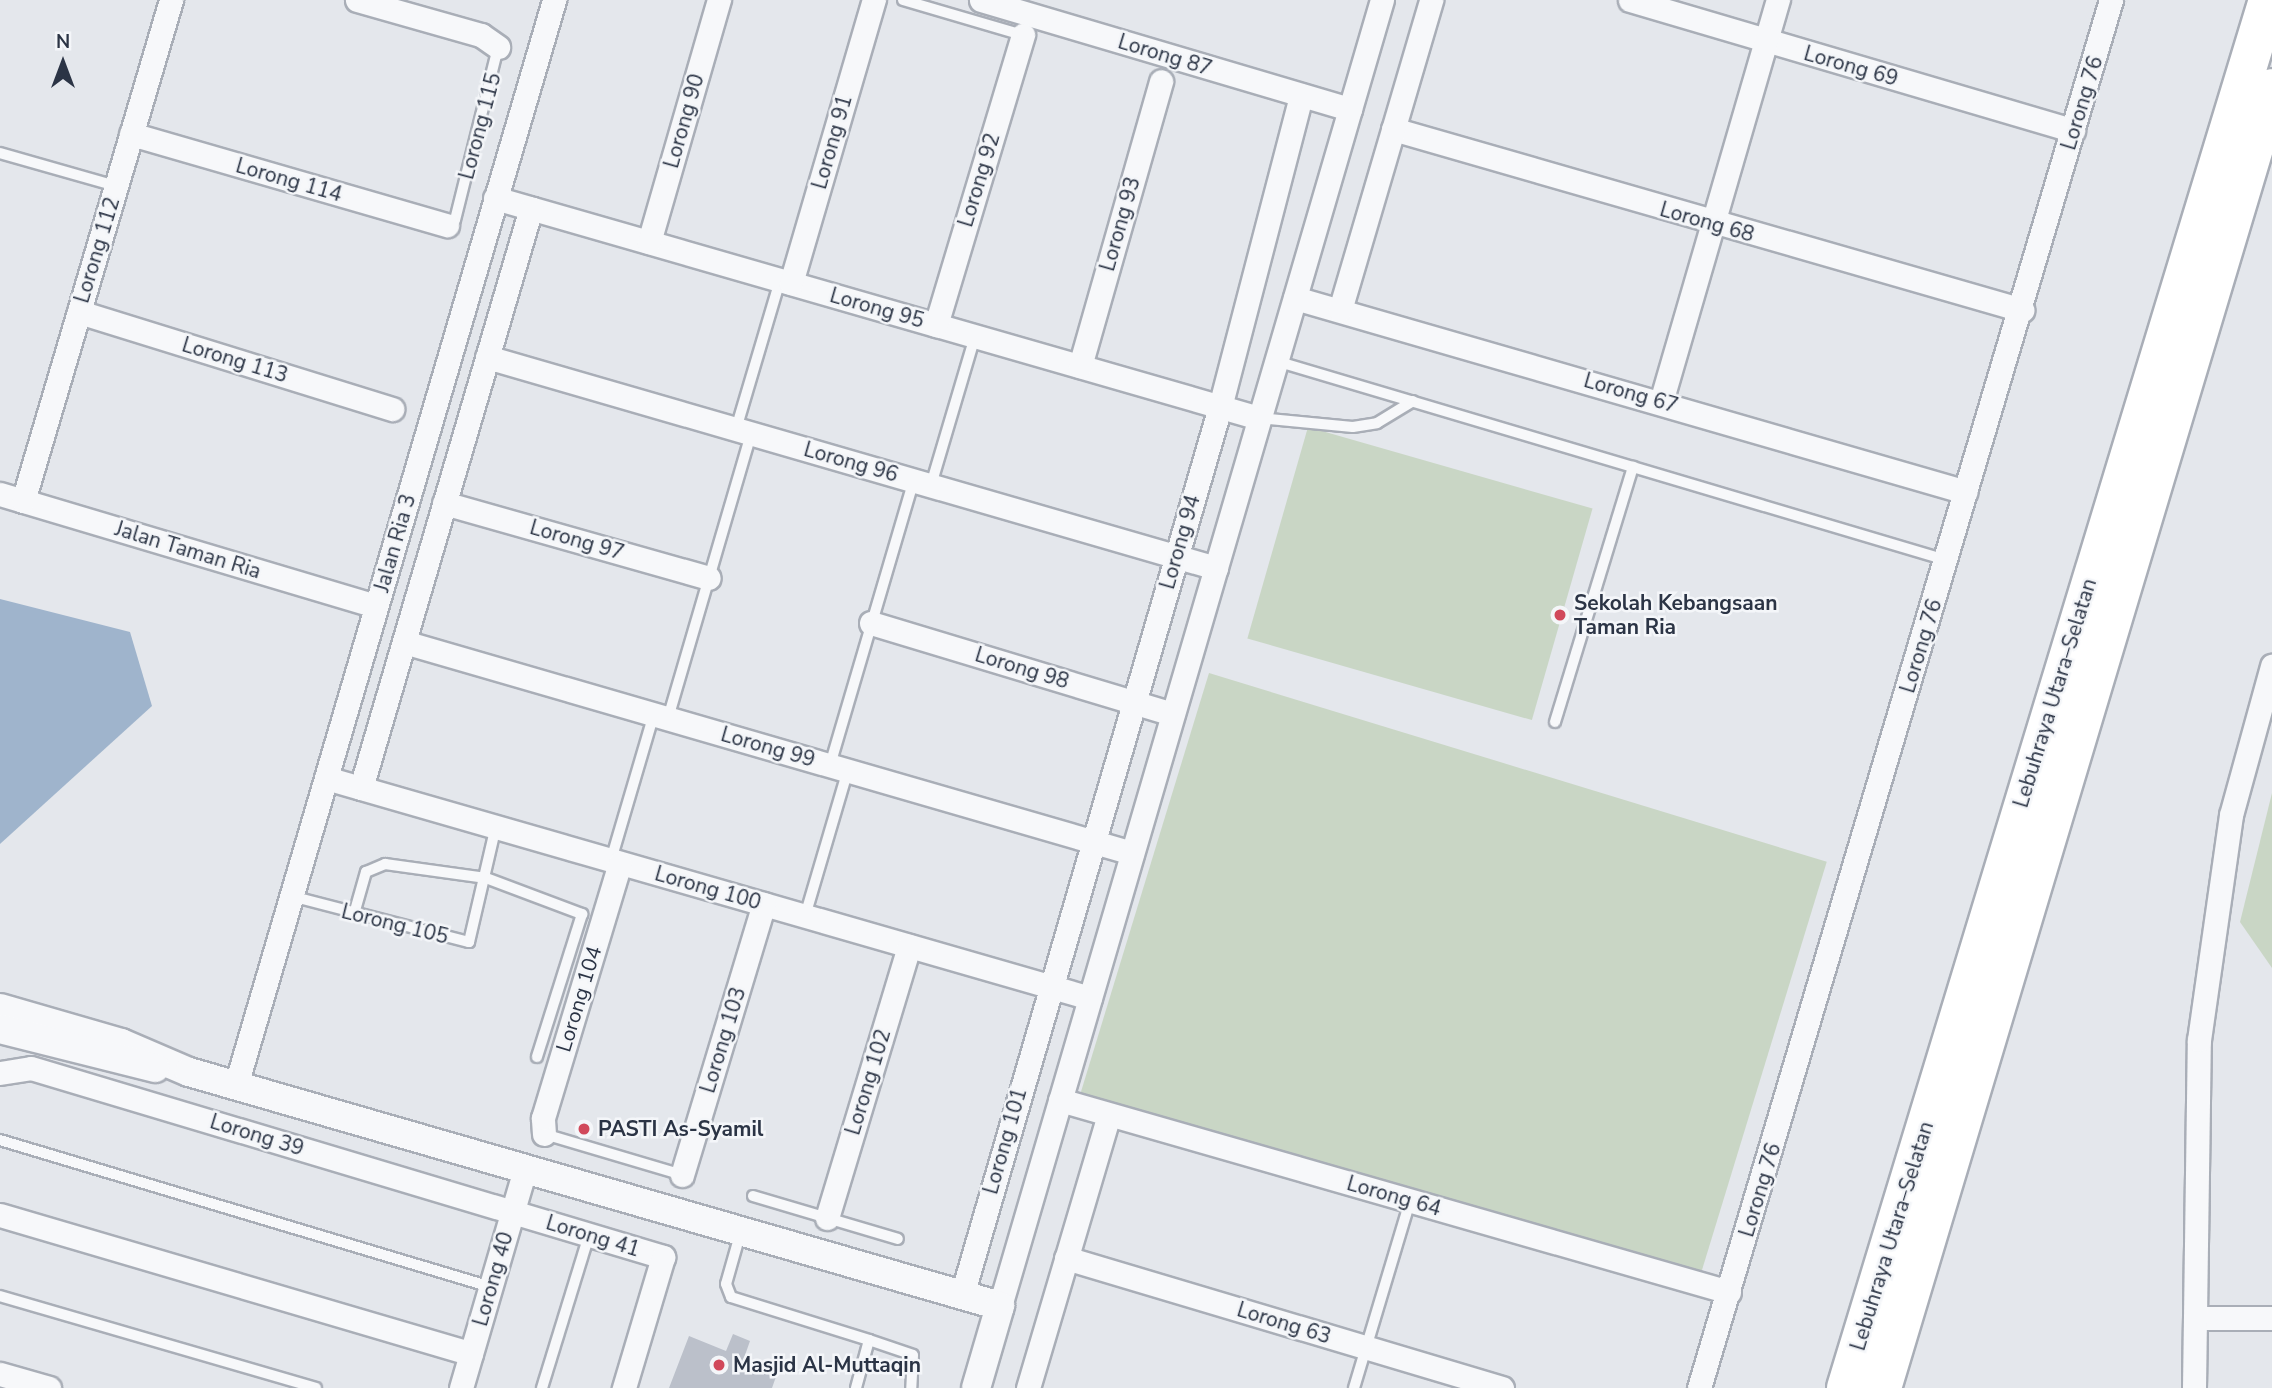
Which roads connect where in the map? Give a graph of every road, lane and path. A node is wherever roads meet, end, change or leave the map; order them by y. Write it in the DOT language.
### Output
graph roads {
  1 [pos="171,0"];
  2 [pos="357,0"];
  3 [pos="554,0"];
  4 [pos="719,0"];
  5 [pos="874,0"];
  6 [pos="903,0"];
  7 [pos="981,0"];
  8 [pos="1382,0"];
  9 [pos="1430,0"];
  10 [pos="1630,0"];
  11 [pos="1778,0"];
  12 [pos="2111,0"];
  13 [pos="2268,0"];
  14 [pos="1028,16"];
  15 [pos="1766,41"];
  16 [pos="498,47"];
  17 [pos="1161,81"];
  18 [pos="2272,88"];
  19 [pos="1301,95"];
  20 [pos="1350,109"];
  21 [pos="1393,130"];
  22 [pos="2073,130"];
  23 [pos="131,134"];
  24 [pos="0,153"];
  25 [pos="116,186"];
  26 [pos="495,198"];
  27 [pos="531,208"];
  28 [pos="1714,224"];
  29 [pos="447,225"];
  30 [pos="649,242"];
  31 [pos="785,281"];
  32 [pos="1295,298"];
  33 [pos="1340,310"];
  34 [pos="2022,310"];
  35 [pos="79,312"];
  36 [pos="936,325"];
  37 [pos="975,336"];
  38 [pos="487,357"];
  39 [pos="1276,361"];
  40 [pos="1080,366"];
  41 [pos="1413,401"];
  42 [pos="1661,402"];
  43 [pos="1220,407"];
  44 [pos="392,409"];
  45 [pos="1259,418"];
  46 [pos="744,431"];
  47 [pos="1633,467"];
  48 [pos="922,483"];
  49 [pos="1966,492"];
  50 [pos="0,494"];
  51 [pos="23,501"];
  52 [pos="444,503"];
  53 [pos="1176,556"];
  54 [pos="1946,560"];
  55 [pos="1216,568"];
  56 [pos="709,578"];
  57 [pos="376,606"];
  58 [pos="871,623"];
  59 [pos="404,642"];
  60 [pos="2272,666"];
  61 [pos="1133,701"];
  62 [pos="1173,714"];
  63 [pos="661,716"];
  64 [pos="1555,722"];
  65 [pos="839,768"];
  66 [pos="326,779"];
  67 [pos="360,788"];
  68 [pos="495,830"];
  69 [pos="1091,841"];
  70 [pos="1132,853"];
  71 [pos="616,862"];
  72 [pos="486,878"];
  73 [pos="291,897"];
  74 [pos="764,904"];
  75 [pos="354,914"];
  76 [pos="805,916"];
  77 [pos="909,946"];
  78 [pos="1048,986"];
  79 [pos="1090,998"];
  80 [pos="0,1008"];
  81 [pos="0,1029"];
  82 [pos="537,1057"];
  83 [pos="189,1072"];
  84 [pos="0,1073"];
  85 [pos="236,1086"];
  86 [pos="1060,1100"];
  87 [pos="1108,1115"];
  88 [pos="544,1134"];
  89 [pos="0,1140"];
  90 [pos="525,1169"];
  91 [pos="682,1175"];
  92 [pos="753,1196"];
  93 [pos="1410,1201"];
  94 [pos="513,1212"];
  95 [pos="0,1215"];
  96 [pos="827,1218"];
  97 [pos="741,1231"];
  98 [pos="589,1235"];
  99 [pos="898,1239"];
  100 [pos="1066,1258"];
  101 [pos="491,1287"];
  102 [pos="1730,1292"];
  103 [pos="962,1295"];
  104 [pos="0,1296"];
  105 [pos="1000,1306"];
  106 [pos="2196,1318"];
  107 [pos="2272,1318"];
  108 [pos="869,1340"];
  109 [pos="1366,1348"];
  110 [pos="471,1354"];
  111 [pos="0,1374"];
  112 [pos="49,1388"];
  113 [pos="316,1388"];
  114 [pos="461,1388"];
  115 [pos="542,1388"];
  116 [pos="624,1388"];
  117 [pos="856,1388"];
  118 [pos="911,1388"];
  119 [pos="976,1388"];
  120 [pos="1028,1388"];
  121 [pos="1354,1388"];
  122 [pos="1502,1388"];
  123 [pos="1699,1388"];
  124 [pos="1846,1388"];
  125 [pos="1882,1388"];
  126 [pos="2194,1388"];
  1 -- 23 [label="street, Lorong 112"];
  2 -- 16 [label="street, Lorong 115"];
  3 -- 26 [label="street, Jalan Ria 3"];
  4 -- 30 [label="street, Lorong 90"];
  5 -- 31 [label="street, Lorong 91"];
  6 -- 14 [label="lane"];
  7 -- 14 [label="street, Lorong 87"];
  8 -- 20 [label="street"];
  9 -- 21 [label="street"];
  10 -- 15 [label="street, Lorong 69"];
  11 -- 15 [label="street"];
  12 -- 22 [label="street, Lorong 76"];
  13 -- 124 [label="highway, Lebuhraya Utara–Selatan"];
  14 -- 19 [label="street, Lorong 87"];
  14 -- 36 [label="street, Lorong 92"];
  15 -- 22 [label="street, Lorong 69"];
  15 -- 28 [label="street"];
  16 -- 29 [label="lane, Lorong 115"];
  17 -- 40 [label="street, Lorong 93"];
  18 -- 125 [label="highway, Lebuhraya Utara–Selatan"];
  19 -- 20 [label="street, Lorong 87"];
  19 -- 43 [label="street, Lorong 94"];
  20 -- 32 [label="street"];
  21 -- 28 [label="street, Lorong 68"];
  21 -- 33 [label="street"];
  22 -- 34 [label="street, Lorong 76"];
  23 -- 25 [label="street, Lorong 112"];
  23 -- 29 [label="street, Lorong 114"];
  24 -- 25 [label="lane"];
  25 -- 35 [label="street, Lorong 112"];
  26 -- 27 [label="street, Lorong 95"];
  26 -- 57 [label="street, Jalan Ria 3"];
  27 -- 30 [label="street, Lorong 95"];
  27 -- 38 [label="street"];
  28 -- 34 [label="street, Lorong 68"];
  28 -- 42 [label="street"];
  30 -- 31 [label="street, Lorong 95"];
  31 -- 36 [label="street, Lorong 95"];
  31 -- 46 [label="lane"];
  32 -- 33 [label="street, Lorong 67"];
  32 -- 39 [label="street"];
  33 -- 42 [label="street, Lorong 67"];
  34 -- 49 [label="street, Lorong 76"];
  35 -- 44 [label="street, Lorong 113"];
  35 -- 51 [label="street, Lorong 112"];
  36 -- 37 [label="street, Lorong 95"];
  37 -- 40 [label="street, Lorong 95"];
  37 -- 48 [label="lane"];
  38 -- 46 [label="street, Lorong 96"];
  38 -- 52 [label="street"];
  39 -- 41 [label="lane"];
  39 -- 45 [label="street"];
  40 -- 43 [label="street, Lorong 95"];
  41 -- 45 [label="lane"];
  41 -- 47 [label="lane"];
  42 -- 49 [label="street, Lorong 67"];
  43 -- 45 [label="street, Lorong 95"];
  43 -- 53 [label="street, Lorong 94"];
  45 -- 55 [label="street"];
  46 -- 48 [label="street, Lorong 96"];
  46 -- 56 [label="lane"];
  47 -- 54 [label="lane"];
  47 -- 64 [label="lane"];
  48 -- 53 [label="street, Lorong 96"];
  48 -- 58 [label="lane"];
  49 -- 54 [label="street, Lorong 76"];
  50 -- 51 [label="street, Jalan Taman Ria"];
  51 -- 57 [label="street, Jalan Taman Ria"];
  52 -- 56 [label="street, Lorong 97"];
  52 -- 59 [label="street"];
  53 -- 55 [label="street, Lorong 96"];
  53 -- 61 [label="street, Lorong 94"];
  54 -- 102 [label="street, Lorong 76"];
  55 -- 62 [label="street"];
  56 -- 63 [label="lane"];
  57 -- 66 [label="street, Jalan Ria 3"];
  58 -- 61 [label="street, Lorong 98"];
  58 -- 65 [label="lane"];
  59 -- 63 [label="street, Lorong 99"];
  59 -- 67 [label="street"];
  60 -- 106 [label="street"];
  61 -- 62 [label="street, Lorong 98"];
  61 -- 69 [label="street, Lorong 94"];
  62 -- 70 [label="street"];
  63 -- 65 [label="street, Lorong 99"];
  63 -- 71 [label="lane"];
  65 -- 69 [label="street, Lorong 99"];
  65 -- 76 [label="lane"];
  66 -- 67 [label="street, Lorong 100"];
  66 -- 73 [label="street, Jalan Ria 3"];
  67 -- 68 [label="street, Lorong 100"];
  68 -- 71 [label="street, Lorong 100"];
  68 -- 72 [label="lane, Lorong 105"];
  69 -- 70 [label="street, Lorong 99"];
  69 -- 78 [label="street, Lorong 94"];
  70 -- 79 [label="street"];
  71 -- 74 [label="street, Lorong 100"];
  71 -- 88 [label="street, Lorong 104"];
  72 -- 75 [label="lane"];
  72 -- 75 [label="lane, Lorong 105"];
  72 -- 82 [label="lane"];
  73 -- 75 [label="lane, Lorong 105"];
  73 -- 85 [label="street, Jalan Ria 3"];
  74 -- 76 [label="street, Lorong 100"];
  74 -- 91 [label="street, Lorong 103"];
  76 -- 77 [label="street, Lorong 100"];
  77 -- 78 [label="street, Lorong 100"];
  77 -- 96 [label="street, Lorong 102"];
  78 -- 79 [label="street, Lorong 100"];
  78 -- 103 [label="street, Lorong 101"];
  79 -- 86 [label="street"];
  80 -- 83 [label="street"];
  81 -- 83 [label="street"];
  83 -- 85 [label="street"];
  84 -- 94 [label="street, Lorong 39"];
  85 -- 90 [label="street"];
  86 -- 87 [label="street, Lorong 64"];
  86 -- 105 [label="street"];
  87 -- 93 [label="street, Lorong 64"];
  87 -- 100 [label="street"];
  88 -- 91 [label="lane"];
  89 -- 101 [label="lane"];
  90 -- 94 [label="street, Lorong 40"];
  90 -- 97 [label="street"];
  92 -- 96 [label="lane"];
  93 -- 102 [label="street, Lorong 64"];
  93 -- 109 [label="lane"];
  94 -- 98 [label="street, Lorong 41"];
  94 -- 101 [label="street, Lorong 40"];
  95 -- 110 [label="street"];
  96 -- 99 [label="lane"];
  97 -- 103 [label="street"];
  97 -- 108 [label="lane"];
  98 -- 115 [label="lane"];
  98 -- 116 [label="street, Lorong 41"];
  100 -- 109 [label="street, Lorong 63"];
  100 -- 120 [label="street"];
  101 -- 110 [label="street, Lorong 40"];
  102 -- 123 [label="street, Lorong 76"];
  103 -- 105 [label="street"];
  104 -- 113 [label="lane"];
  105 -- 119 [label="street"];
  106 -- 107 [label="street"];
  106 -- 126 [label="street"];
  108 -- 117 [label="lane"];
  108 -- 118 [label="lane"];
  109 -- 121 [label="lane"];
  109 -- 122 [label="street, Lorong 63"];
  110 -- 114 [label="street, Lorong 40"];
  111 -- 112 [label="street"];
}
